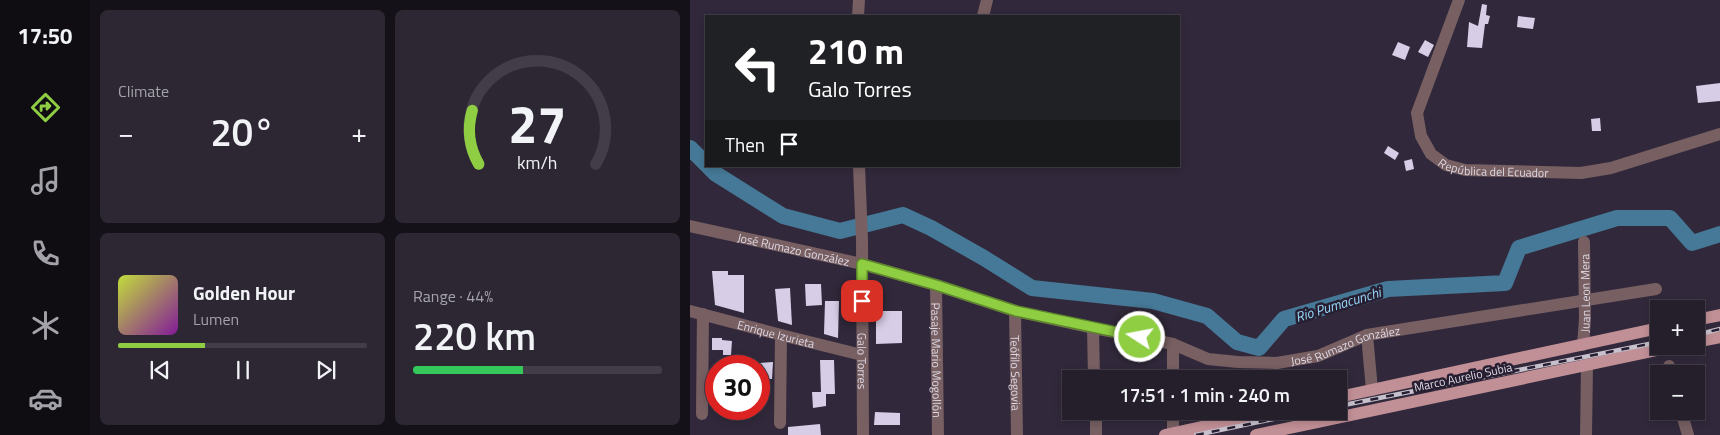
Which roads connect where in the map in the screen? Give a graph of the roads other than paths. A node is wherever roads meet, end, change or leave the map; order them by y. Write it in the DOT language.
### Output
graph roads {
  1 [pos="859,0"];
  2 [pos="988,0"];
  3 [pos="1459,0"];
  4 [pos="858,15"];
  5 [pos="983,15"];
  6 [pos="1720,134"];
  7 [pos="859,167"];
  8 [pos="690,226"];
  9 [pos="1584,242"];
  10 [pos="862,264"];
  11 [pos="936,285"];
  12 [pos="1656,289"];
  13 [pos="1584,300"];
  14 [pos="690,310"];
  15 [pos="1016,311"];
  16 [pos="704,314"];
  17 [pos="1720,315"];
  18 [pos="1705,318"];
  19 [pos="1093,328"];
  20 [pos="1650,330"];
  21 [pos="1367,335"];
  22 [pos="781,336"];
  23 [pos="1720,337"];
  24 [pos="1705,340"];
  25 [pos="1173,344"];
  26 [pos="1583,345"];
  27 [pos="1650,352"];
  28 [pos="862,355"];
  29 [pos="1587,365"];
  30 [pos="1094,370"];
  31 [pos="1173,370"];
  32 [pos="1372,390"];
  33 [pos="1347,395"];
  34 [pos="702,414"];
  35 [pos="1096,420"];
  36 [pos="1171,420"];
  37 [pos="1234,420"];
  38 [pos="1684,420"];
  39 [pos="780,422"];
  40 [pos="1169,434"];
  41 [pos="862,435"];
  42 [pos="938,435"];
  43 [pos="1017,435"];
  44 [pos="1096,435"];
  45 [pos="1256,435"];
  46 [pos="1586,435"];
  47 [pos="1688,435"];
  1 -- 4 [label="street"];
  2 -- 5 [label="street"];
  3 -- 6 [label="street, República del Ecuador"];
  7 -- 10 [label="street, Galo Torres"];
  8 -- 10 [label="street, José Rumazo González"];
  9 -- 13 [label="street, Juan Leon Mera"];
  10 -- 11 [label="street, José Rumazo González"];
  10 -- 28 [label="street, Galo Torres"];
  11 -- 15 [label="street, José Rumazo González"];
  11 -- 42 [label="street, Pasaje Mario Mogollón"];
  12 -- 13 [label="street, José Rumazo González"];
  13 -- 21 [label="street, José Rumazo González"];
  13 -- 26 [label="street, Juan Leon Mera"];
  14 -- 16 [label="street, Enrique Izurieta"];
  15 -- 19 [label="street, José Rumazo González"];
  15 -- 43 [label="street, Teófilo Segovia"];
  16 -- 22 [label="street, Enrique Izurieta"];
  16 -- 34 [label="street"];
  17 -- 18 [label="main road"];
  19 -- 25 [label="street, José Rumazo González"];
  19 -- 30 [label="street"];
  20 -- 26 [label="main road, Marco Aurelio Subia"];
  21 -- 25 [label="street, José Rumazo González"];
  21 -- 32 [label="street"];
  22 -- 28 [label="street, Enrique Izurieta"];
  22 -- 39 [label="street"];
  23 -- 24 [label="main road"];
  25 -- 31 [label="street"];
  26 -- 32 [label="main road, Marco Aurelio Subia"];
  27 -- 29 [label="main road, Marco Aurelio Subia"];
  28 -- 41 [label="street, Galo Torres"];
  29 -- 45 [label="main road, Marco Aurelio Subia"];
  29 -- 46 [label="street"];
  32 -- 33 [label="main road, Marco Aurelio Subia"];
  35 -- 44 [label="street"];
  36 -- 40 [label="street"];
  37 -- 40 [label="main road"];
  38 -- 47 [label="street"];
}
